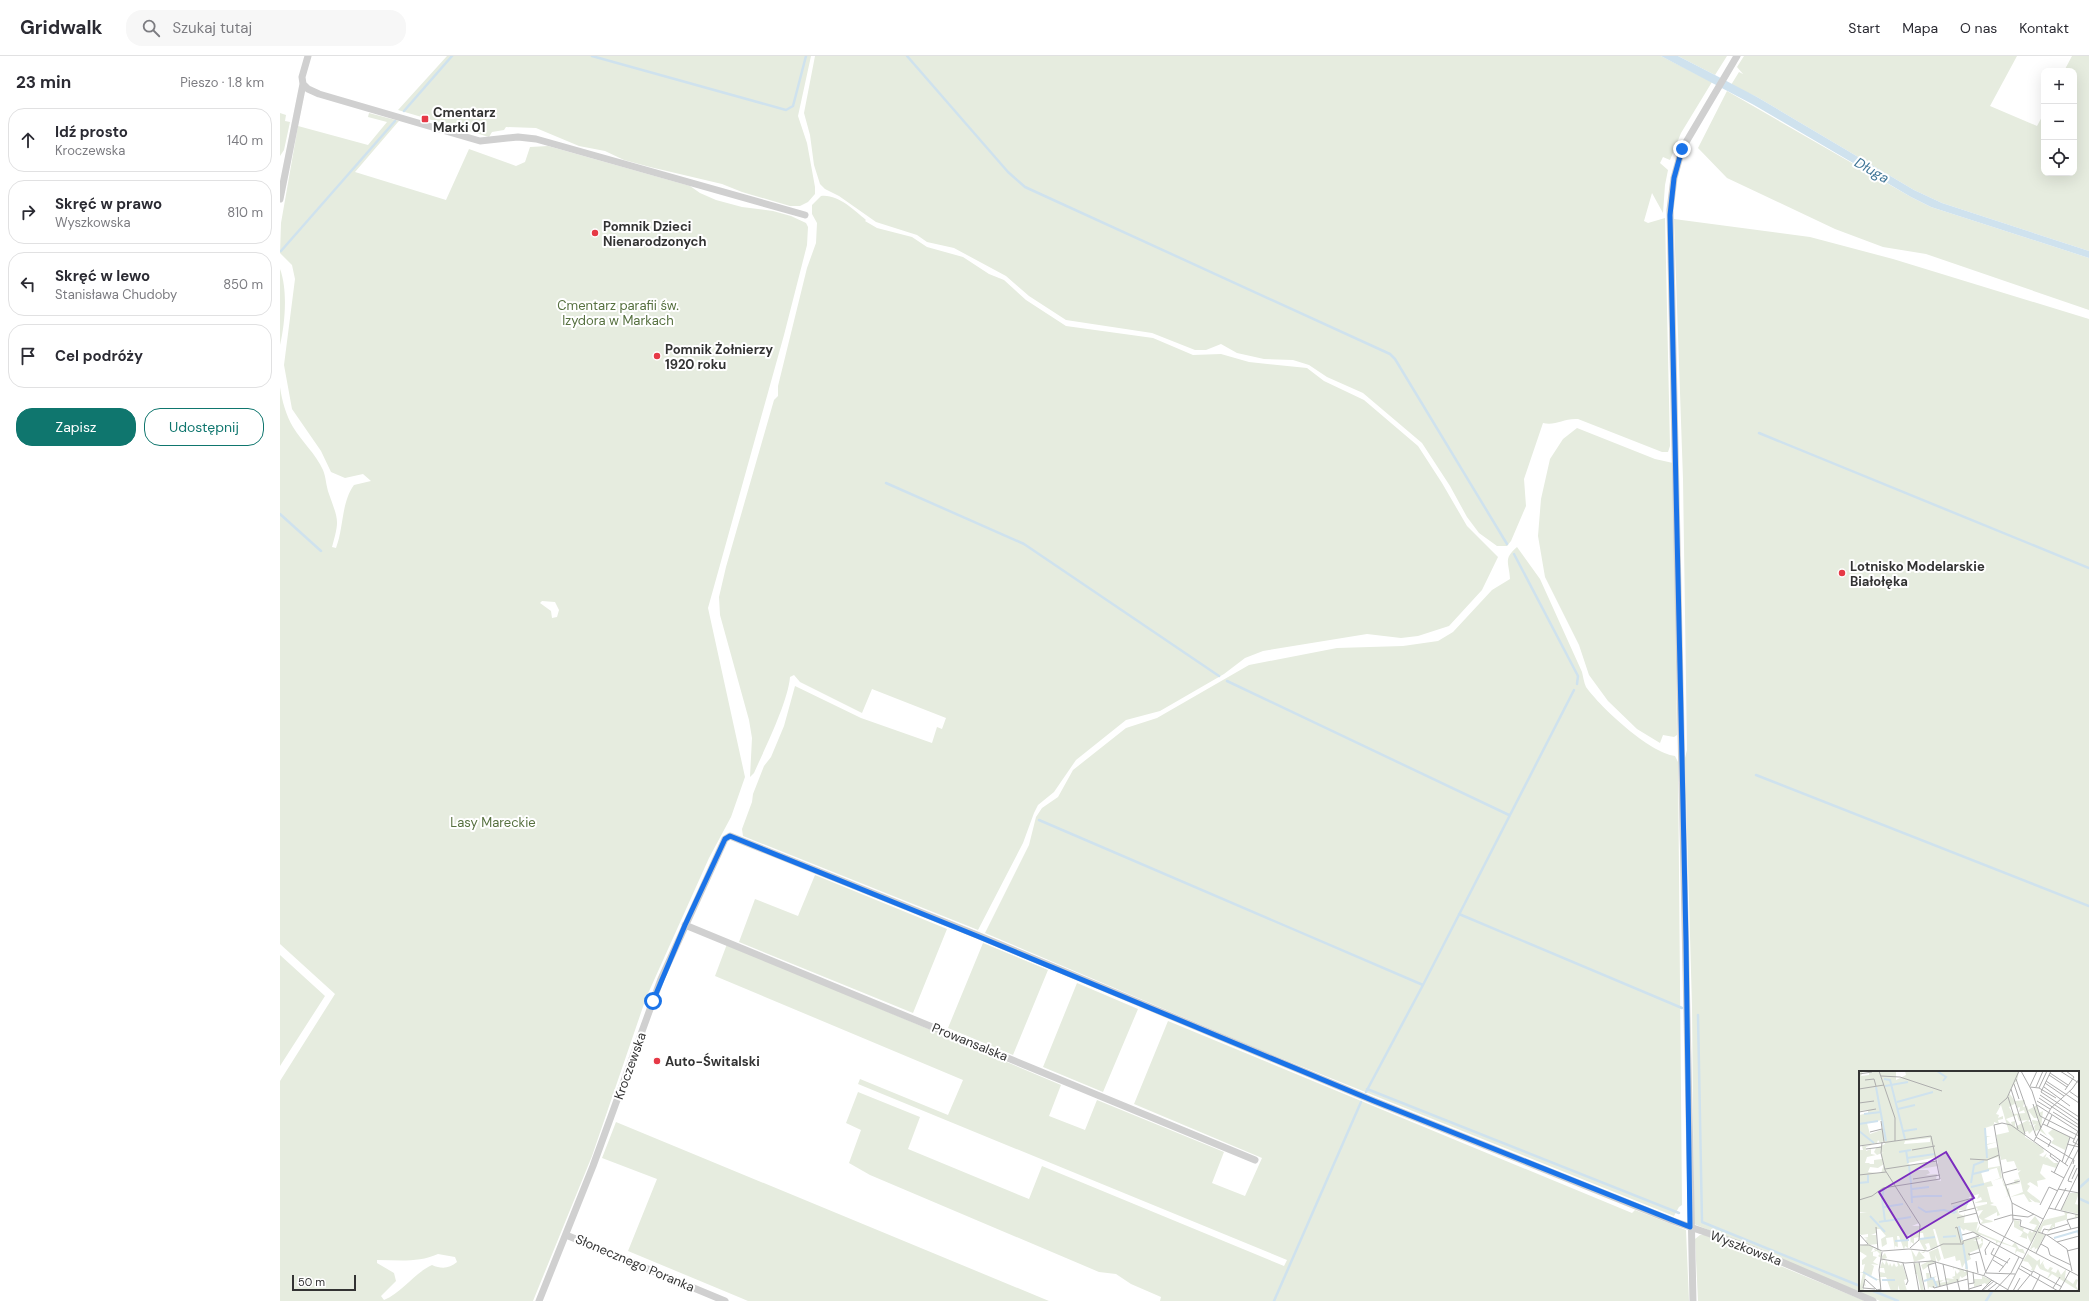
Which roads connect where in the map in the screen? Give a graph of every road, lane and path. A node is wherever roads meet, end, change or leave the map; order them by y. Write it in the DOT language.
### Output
graph roads {
  1 [pos="308,56"];
  2 [pos="1737,56"];
  3 [pos="303,84"];
  4 [pos="280,199"];
  5 [pos="805,214"];
  6 [pos="730,836"];
  7 [pos="685,925"];
  8 [pos="1254,1160"];
  9 [pos="1690,1227"];
  10 [pos="566,1235"];
  11 [pos="539,1301"];
  12 [pos="725,1301"];
  13 [pos="1693,1301"];
  14 [pos="1873,1301"];
  1 -- 3 [label="street"];
  2 -- 9 [label="street"];
  3 -- 4 [label="street"];
  3 -- 5 [label="street"];
  6 -- 7 [label="street, Kroczewska"];
  6 -- 9 [label="street, Wyszkowska"];
  7 -- 8 [label="street, Prowansalska"];
  7 -- 10 [label="street, Kroczewska"];
  9 -- 13 [label="street"];
  9 -- 14 [label="street, Wyszkowska"];
  10 -- 11 [label="street, Kroczewska"];
  10 -- 12 [label="street, Słonecznego Poranka"];
}
